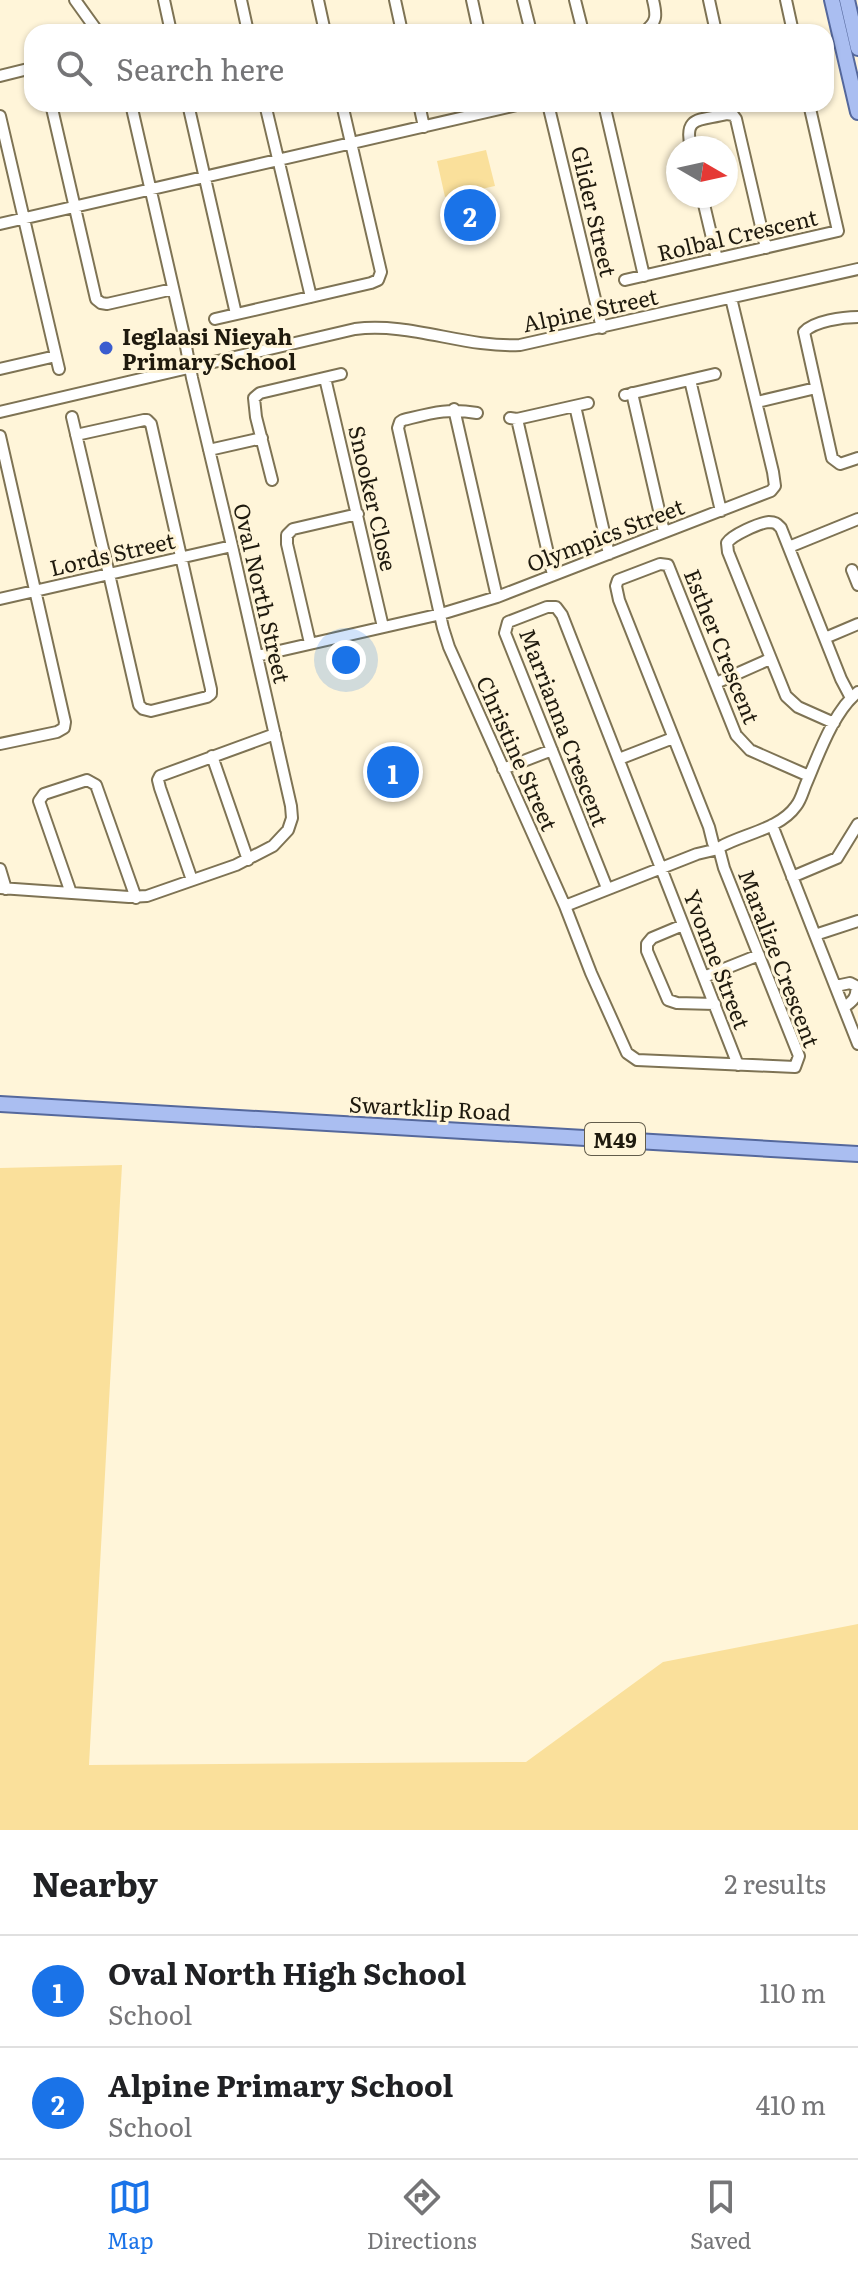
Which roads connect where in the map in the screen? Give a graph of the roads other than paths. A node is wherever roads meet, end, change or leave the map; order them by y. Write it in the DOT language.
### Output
graph roads {
  1 [pos="75,0"];
  2 [pos="164,0"];
  3 [pos="241,0"];
  4 [pos="318,0"];
  5 [pos="395,0"];
  6 [pos="472,0"];
  7 [pos="523,0"];
  8 [pos="575,0"];
  9 [pos="653,0"];
  10 [pos="709,0"];
  11 [pos="786,0"];
  12 [pos="832,0"];
  13 [pos="847,0"];
  14 [pos="92,24"];
  15 [pos="169,24"];
  16 [pos="246,24"];
  17 [pos="323,24"];
  18 [pos="400,24"];
  19 [pos="477,24"];
  20 [pos="529,24"];
  21 [pos="581,24"];
  22 [pos="654,24"];
  23 [pos="714,24"];
  24 [pos="791,24"];
  25 [pos="858,48"];
  26 [pos="24,70"];
  27 [pos="0,76"];
  28 [pos="53,112"];
  29 [pos="133,112"];
  30 [pos="190,112"];
  31 [pos="267,112"];
  32 [pos="344,112"];
  33 [pos="421,112"];
  34 [pos="478,112"];
  35 [pos="550,112"];
  36 [pos="606,112"];
  37 [pos="811,112"];
  38 [pos="858,112"];
  39 [pos="0,116"];
  40 [pos="424,127"];
  41 [pos="689,136"];
  42 [pos="352,143"];
  43 [pos="278,160"];
  44 [pos="205,177"];
  45 [pos="151,189"];
  46 [pos="74,207"];
  47 [pos="705,208"];
  48 [pos="25,219"];
  49 [pos="0,224"];
  50 [pos="766,248"];
  51 [pos="717,259"];
  52 [pos="858,269"];
  53 [pos="644,276"];
  54 [pos="625,280"];
  55 [pos="173,289"];
  56 [pos="311,297"];
  57 [pos="731,298"];
  58 [pos="236,314"];
  59 [pos="858,317"];
  60 [pos="215,319"];
  61 [pos="602,328"];
  62 [pos="56,356"];
  63 [pos="190,366"];
  64 [pos="0,369"];
  65 [pos="59,369"];
  66 [pos="341,374"];
  67 [pos="715,374"];
  68 [pos="325,378"];
  69 [pos="690,380"];
  70 [pos="816,388"];
  71 [pos="757,402"];
  72 [pos="588,403"];
  73 [pos="575,406"];
  74 [pos="454,409"];
  75 [pos="0,412"];
  76 [pos="477,413"];
  77 [pos="72,417"];
  78 [pos="76,435"];
  79 [pos="0,436"];
  80 [pos="262,438"];
  81 [pos="209,450"];
  82 [pos="2,453"];
  83 [pos="858,458"];
  84 [pos="272,480"];
  85 [pos="721,511"];
  86 [pos="358,514"];
  87 [pos="858,519"];
  88 [pos="664,532"];
  89 [pos="232,546"];
  90 [pos="789,547"];
  91 [pos="609,554"];
  92 [pos="183,557"];
  93 [pos="852,570"];
  94 [pos="109,574"];
  95 [pos="553,575"];
  96 [pos="858,585"];
  97 [pos="35,591"];
  98 [pos="497,597"];
  99 [pos="0,599"];
  100 [pos="441,614"];
  101 [pos="858,624"];
  102 [pos="383,627"];
  103 [pos="825,638"];
  104 [pos="310,643"];
  105 [pos="257,656"];
  106 [pos="770,659"];
  107 [pos="716,683"];
  108 [pos="854,695"];
  109 [pos="834,723"];
  110 [pos="275,734"];
  111 [pos="673,738"];
  112 [pos="0,744"];
  113 [pos="552,750"];
  114 [pos="212,756"];
  115 [pos="619,759"];
  116 [pos="503,769"];
  117 [pos="809,776"];
  118 [pos="858,824"];
  119 [pos="772,825"];
  120 [pos="716,846"];
  121 [pos="248,860"];
  122 [pos="662,867"];
  123 [pos="0,869"];
  124 [pos="792,877"];
  125 [pos="192,880"];
  126 [pos="3,888"];
  127 [pos="607,888"];
  128 [pos="71,893"];
  129 [pos="136,898"];
  130 [pos="565,906"];
  131 [pos="858,921"];
  132 [pos="683,925"];
  133 [pos="815,935"];
  134 [pos="759,955"];
  135 [pos="704,977"];
  136 [pos="836,986"];
  137 [pos="715,1004"];
  138 [pos="844,1007"];
  139 [pos="858,1044"];
  140 [pos="738,1065"];
  141 [pos="0,1104"];
  142 [pos="858,1154"];
  1 -- 14 [label="street"];
  2 -- 15 [label="street"];
  3 -- 16 [label="street"];
  4 -- 17 [label="street"];
  5 -- 18 [label="street"];
  6 -- 19 [label="street"];
  7 -- 20 [label="street"];
  8 -- 21 [label="street"];
  9 -- 22 [label="street"];
  10 -- 23 [label="street"];
  11 -- 24 [label="street"];
  12 -- 38 [label="main road"];
  13 -- 25 [label="main road"];
  26 -- 27 [label="street"];
  28 -- 46 [label="street"];
  29 -- 45 [label="street, Oval North Street"];
  30 -- 44 [label="street"];
  31 -- 43 [label="street"];
  32 -- 42 [label="street"];
  33 -- 40 [label="street"];
  34 -- 40 [label="street"];
  35 -- 61 [label="street, Glider Street"];
  36 -- 53 [label="street, Rolbal Crescent"];
  37 -- 50 [label="street, Rolbal Crescent"];
  39 -- 48 [label="street"];
  40 -- 42 [label="street"];
  41 -- 50 [label="street"];
  42 -- 43 [label="street"];
  42 -- 56 [label="street"];
  43 -- 44 [label="street"];
  43 -- 56 [label="street"];
  44 -- 45 [label="street"];
  44 -- 58 [label="street"];
  45 -- 46 [label="street"];
  45 -- 55 [label="street, Oval North Street"];
  46 -- 48 [label="street"];
  46 -- 55 [label="street"];
  47 -- 51 [label="street"];
  48 -- 49 [label="street"];
  48 -- 62 [label="street"];
  50 -- 51 [label="street, Rolbal Crescent"];
  51 -- 53 [label="street, Rolbal Crescent"];
  52 -- 57 [label="street, Alpine Street"];
  53 -- 54 [label="street, Rolbal Crescent"];
  55 -- 63 [label="street, Oval North Street"];
  56 -- 58 [label="street"];
  57 -- 61 [label="street, Alpine Street"];
  57 -- 71 [label="street, Olympics Street"];
  58 -- 60 [label="street"];
  59 -- 70 [label="street"];
  61 -- 63 [label="street, Alpine Street"];
  62 -- 64 [label="street"];
  62 -- 65 [label="street"];
  63 -- 75 [label="street, Alpine Street"];
  63 -- 81 [label="street, Oval North Street"];
  66 -- 68 [label="street"];
  67 -- 69 [label="street"];
  68 -- 80 [label="street"];
  68 -- 86 [label="street, Snooker Close"];
  69 -- 85 [label="street"];
  69 -- 88 [label="street"];
  70 -- 71 [label="street"];
  70 -- 83 [label="street"];
  71 -- 85 [label="street, Olympics Street"];
  72 -- 73 [label="street"];
  73 -- 91 [label="street"];
  73 -- 95 [label="street"];
  74 -- 76 [label="street"];
  74 -- 98 [label="street"];
  74 -- 100 [label="street, Christine Street"];
  77 -- 78 [label="street"];
  78 -- 92 [label="street"];
  78 -- 94 [label="street"];
  79 -- 82 [label="street"];
  80 -- 81 [label="street"];
  80 -- 84 [label="street"];
  81 -- 89 [label="street, Oval North Street"];
  82 -- 97 [label="street"];
  85 -- 88 [label="street, Olympics Street"];
  86 -- 102 [label="street, Snooker Close"];
  86 -- 104 [label="street"];
  87 -- 90 [label="street"];
  88 -- 91 [label="street, Olympics Street"];
  89 -- 92 [label="street, Lords Street"];
  89 -- 105 [label="street, Oval North Street"];
  90 -- 103 [label="street"];
  90 -- 106 [label="street"];
  91 -- 95 [label="street, Olympics Street"];
  92 -- 94 [label="street, Lords Street"];
  92 -- 94 [label="street"];
  93 -- 96 [label="street"];
  94 -- 97 [label="street, Lords Street"];
  95 -- 98 [label="street, Olympics Street"];
  97 -- 99 [label="street, Lords Street"];
  97 -- 112 [label="street"];
  98 -- 100 [label="street, Olympics Street"];
  100 -- 102 [label="street, Olympics Street"];
  100 -- 116 [label="street, Christine Street"];
  101 -- 103 [label="street"];
  102 -- 104 [label="street, Olympics Street"];
  103 -- 108 [label="street"];
  104 -- 105 [label="street, Olympics Street"];
  105 -- 110 [label="street, Oval North Street"];
  106 -- 107 [label="street"];
  106 -- 109 [label="street"];
  107 -- 111 [label="street, Esther Crescent"];
  107 -- 117 [label="street, Esther Crescent"];
  108 -- 109 [label="street"];
  109 -- 117 [label="street"];
  110 -- 114 [label="street"];
  110 -- 121 [label="street, Oval North Street"];
  111 -- 115 [label="street"];
  111 -- 120 [label="street, Esther Crescent"];
  113 -- 115 [label="street, Marrianna Crescent"];
  113 -- 116 [label="street"];
  113 -- 127 [label="street, Marrianna Crescent"];
  114 -- 121 [label="street"];
  114 -- 125 [label="street"];
  115 -- 122 [label="street, Marrianna Crescent"];
  116 -- 130 [label="street, Christine Street"];
  117 -- 119 [label="street"];
  118 -- 124 [label="street"];
  119 -- 120 [label="street"];
  119 -- 124 [label="street"];
  120 -- 122 [label="street"];
  120 -- 134 [label="street, Maralize Crescent"];
  121 -- 125 [label="street"];
  122 -- 127 [label="street"];
  122 -- 132 [label="street, Yvonne Street"];
  123 -- 126 [label="street"];
  124 -- 133 [label="street"];
  125 -- 129 [label="street"];
  126 -- 128 [label="street"];
  127 -- 130 [label="street"];
  128 -- 129 [label="street"];
  128 -- 129 [label="street"];
  130 -- 140 [label="street, Maralize Crescent"];
  131 -- 133 [label="street"];
  132 -- 135 [label="street, Yvonne Street"];
  132 -- 137 [label="street"];
  133 -- 136 [label="street"];
  134 -- 135 [label="street"];
  134 -- 140 [label="street, Maralize Crescent"];
  135 -- 137 [label="street, Yvonne Street"];
  136 -- 138 [label="street"];
  136 -- 138 [label="street"];
  137 -- 140 [label="street, Yvonne Street"];
  138 -- 139 [label="street"];
  141 -- 142 [label="main road, Swartklip Road / M49"];
}
